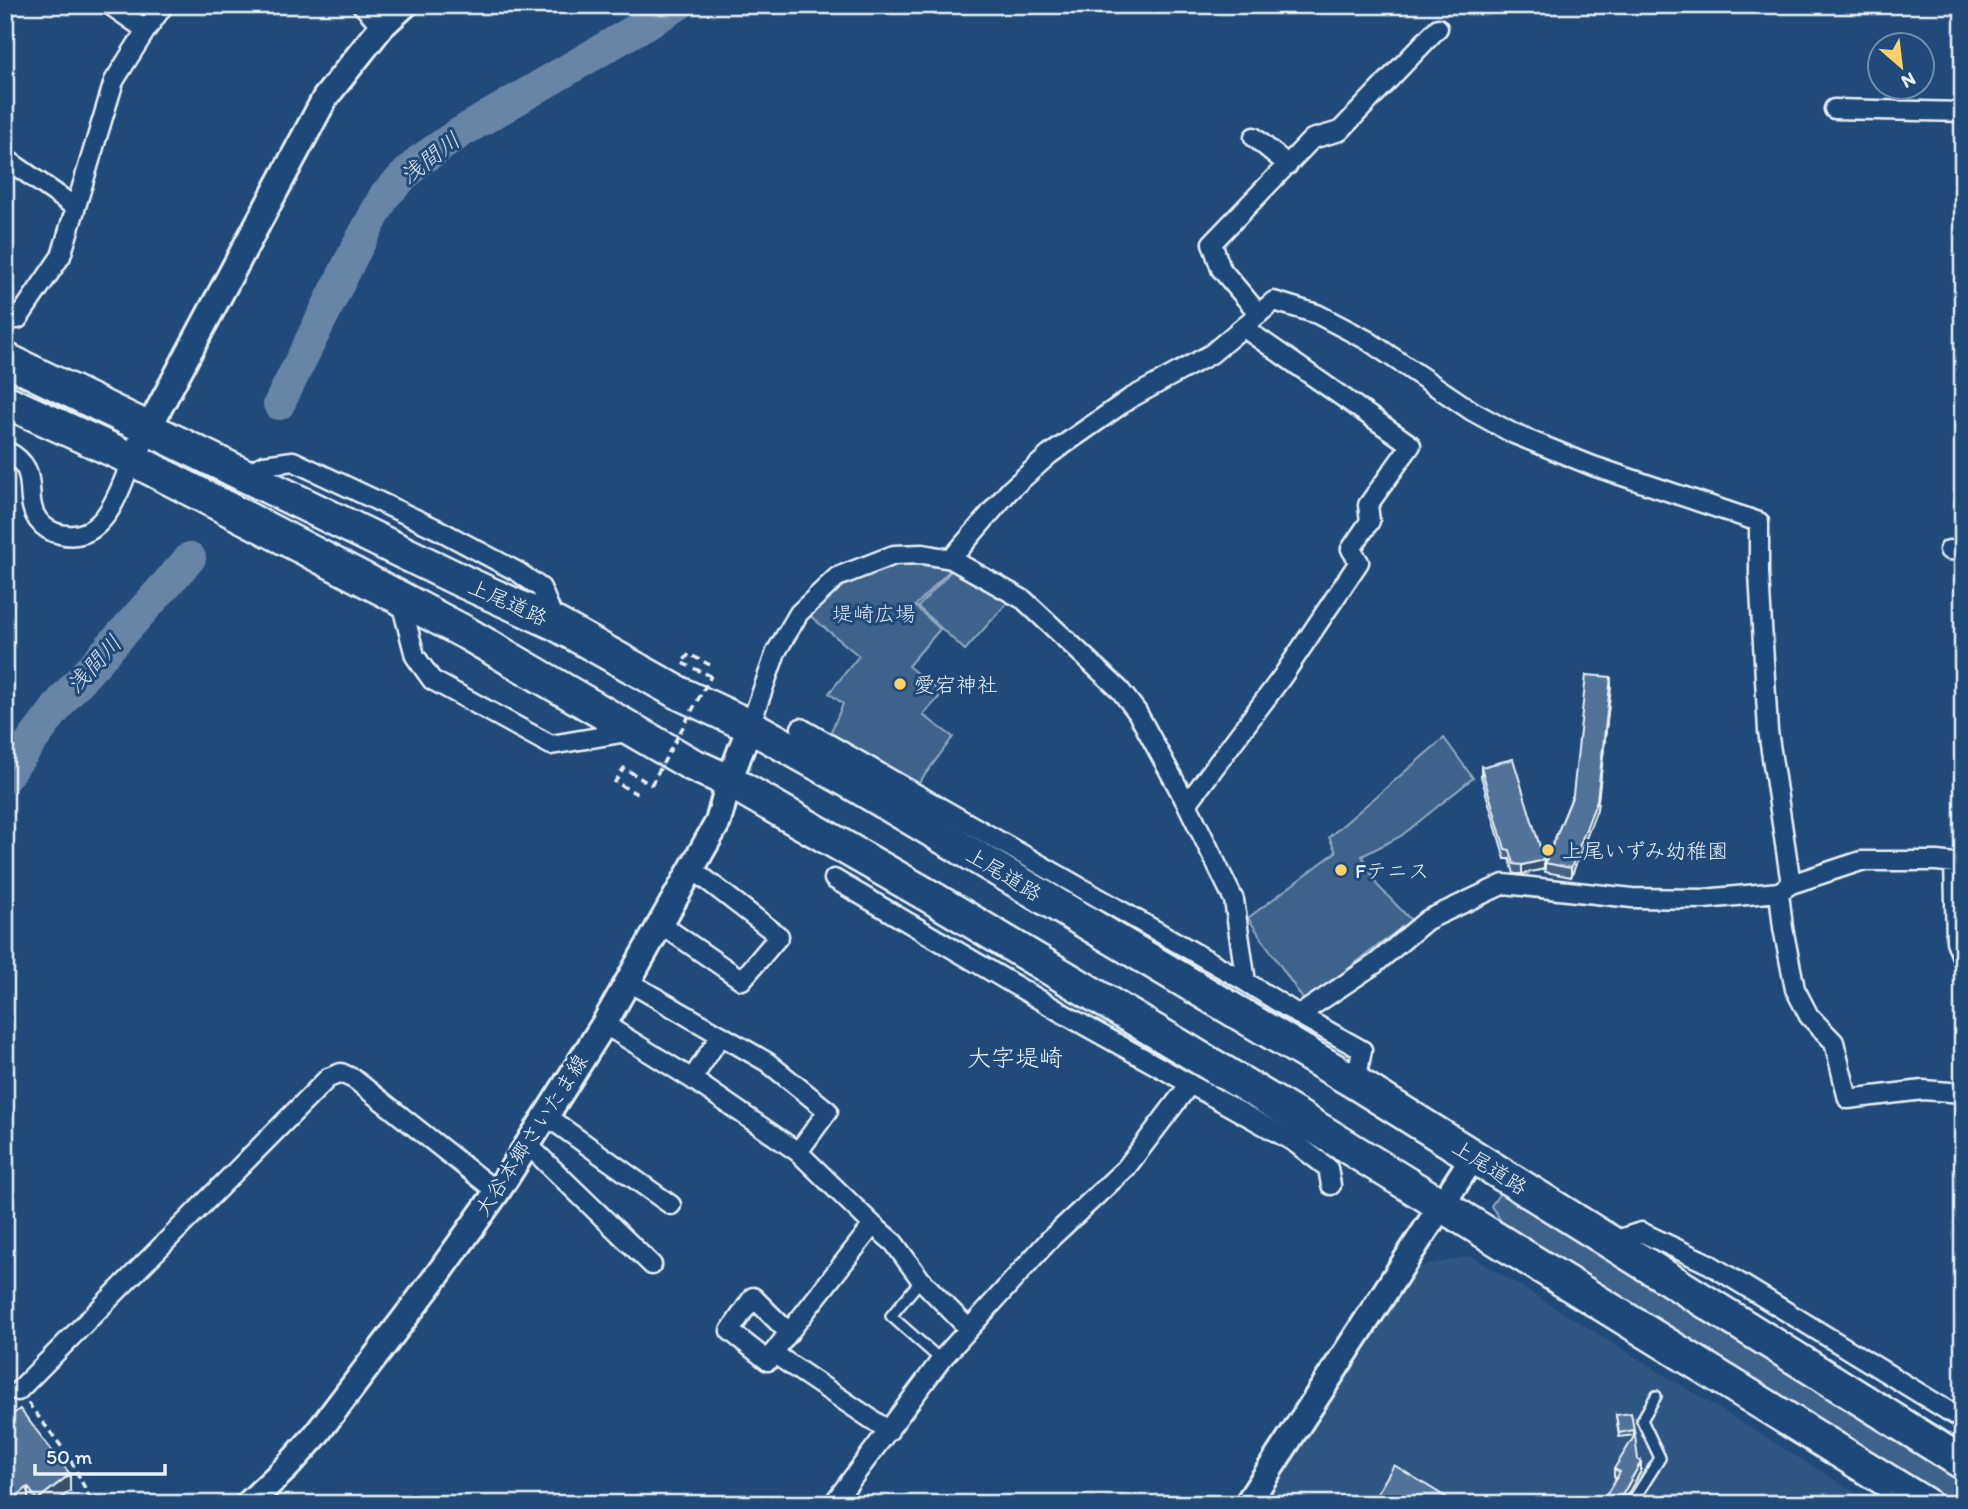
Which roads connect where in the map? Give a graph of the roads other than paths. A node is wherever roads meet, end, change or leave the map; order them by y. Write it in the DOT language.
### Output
graph roads {
  1 [pos="110,5"];
  2 [pos="164,5"];
  3 [pos="362,5"];
  4 [pos="405,5"];
  5 [pos="382,26"];
  6 [pos="1438,28"];
  7 [pos="146,30"];
  8 [pos="1834,109"];
  9 [pos="1963,112"];
  10 [pos="1254,137"];
  11 [pos="5,158"];
  12 [pos="1288,165"];
  13 [pos="75,207"];
  14 [pos="5,314"];
  15 [pos="1259,314"];
  16 [pos="1244,328"];
  17 [pos="5,359"];
  18 [pos="5,401"];
  19 [pos="148,428"];
  20 [pos="5,450"];
  21 [pos="132,459"];
  22 [pos="951,559"];
  23 [pos="400,598"];
  24 [pos="750,726"];
  25 [pos="802,728"];
  26 [pos="634,731"];
  27 [pos="867,778"];
  28 [pos="729,781"];
  29 [pos="1187,804"];
  30 [pos="1958,864"];
  31 [pos="691,868"];
  32 [pos="834,879"];
  33 [pos="1785,888"];
  34 [pos="931,897"];
  35 [pos="659,923"];
  36 [pos="930,936"];
  37 [pos="1963,960"];
  38 [pos="627,981"];
  39 [pos="1246,982"];
  40 [pos="1299,1015"];
  41 [pos="604,1024"];
  42 [pos="721,1035"];
  43 [pos="692,1079"];
  44 [pos="1356,1083"];
  45 [pos="1190,1084"];
  46 [pos="1963,1093"];
  47 [pos="546,1116"];
  48 [pos="1300,1132"];
  49 [pos="527,1144"];
  50 [pos="798,1152"];
  51 [pos="1473,1157"];
  52 [pos="1331,1185"];
  53 [pos="497,1192"];
  54 [pos="671,1205"];
  55 [pos="1441,1206"];
  56 [pos="873,1225"];
  57 [pos="1610,1242"];
  58 [pos="652,1265"];
  59 [pos="921,1280"];
  60 [pos="969,1329"];
  61 [pos="789,1333"];
  62 [pos="773,1353"];
  63 [pos="940,1360"];
  64 [pos="18,1391"];
  65 [pos="1656,1396"];
  66 [pos="1963,1420"];
  67 [pos="889,1431"];
  68 [pos="1963,1463"];
  69 [pos="260,1500"];
  70 [pos="833,1504"];
  71 [pos="1247,1504"];
  72 [pos="1631,1504"];
  73 [pos="1925,1504"];
  1 -- 7 [label="street"];
  2 -- 7 [label="street"];
  3 -- 5 [label="street"];
  4 -- 5 [label="street"];
  5 -- 19 [label="street"];
  6 -- 12 [label="street"];
  7 -- 13 [label="street"];
  8 -- 9 [label="street"];
  10 -- 12 [label="street"];
  11 -- 13 [label="street"];
  12 -- 15 [label="street"];
  13 -- 14 [label="street"];
  15 -- 16 [label="street"];
  15 -- 33 [label="street"];
  16 -- 22 [label="street"];
  16 -- 29 [label="street"];
  17 -- 19 [label="highway, 上尾道路"];
  18 -- 21 [label="highway"];
  19 -- 21 [label="street"];
  19 -- 24 [label="highway, 上尾道路"];
  20 -- 21 [label="street"];
  21 -- 23 [label="highway"];
  22 -- 24 [label="street"];
  22 -- 29 [label="street"];
  23 -- 26 [label="highway"];
  23 -- 26 [label="street"];
  24 -- 27 [label="highway, 上尾道路"];
  24 -- 28 [label="street, 大谷本郷さいたま線"];
  25 -- 27 [label="street"];
  26 -- 28 [label="highway"];
  27 -- 39 [label="street"];
  27 -- 44 [label="highway, 上尾道路"];
  28 -- 31 [label="street, 大谷本郷さいたま線"];
  28 -- 34 [label="highway"];
  29 -- 39 [label="street"];
  30 -- 33 [label="street"];
  30 -- 37 [label="street"];
  31 -- 35 [label="street, 大谷本郷さいたま線"];
  31 -- 35 [label="street"];
  32 -- 36 [label="street"];
  33 -- 40 [label="street"];
  33 -- 46 [label="street"];
  34 -- 36 [label="street"];
  34 -- 48 [label="highway"];
  35 -- 38 [label="street, 大谷本郷さいたま線"];
  36 -- 45 [label="street"];
  38 -- 41 [label="street, 大谷本郷さいたま線"];
  38 -- 42 [label="street"];
  39 -- 40 [label="street"];
  40 -- 44 [label="street"];
  41 -- 43 [label="street"];
  41 -- 47 [label="street, 大谷本郷さいたま線"];
  42 -- 43 [label="street"];
  42 -- 50 [label="street"];
  43 -- 50 [label="street"];
  44 -- 51 [label="highway, 上尾道路"];
  45 -- 48 [label="street"];
  45 -- 60 [label="street"];
  47 -- 49 [label="street, 大谷本郷さいたま線"];
  47 -- 54 [label="street"];
  48 -- 52 [label="street"];
  48 -- 55 [label="highway"];
  49 -- 53 [label="street, 大谷本郷さいたま線"];
  49 -- 58 [label="street"];
  50 -- 56 [label="street"];
  51 -- 55 [label="street"];
  51 -- 57 [label="highway, 上尾道路"];
  53 -- 64 [label="street"];
  53 -- 69 [label="street, 大谷本郷さいたま線"];
  55 -- 71 [label="street"];
  55 -- 73 [label="highway"];
  56 -- 59 [label="street"];
  56 -- 61 [label="street"];
  57 -- 66 [label="street"];
  57 -- 68 [label="highway, 上尾道路"];
  59 -- 60 [label="street"];
  59 -- 63 [label="lane"];
  60 -- 63 [label="street"];
  61 -- 62 [label="street"];
  61 -- 62 [label="street"];
  62 -- 67 [label="street"];
  63 -- 67 [label="street"];
  65 -- 72 [label="lane"];
  67 -- 70 [label="street"];
}
